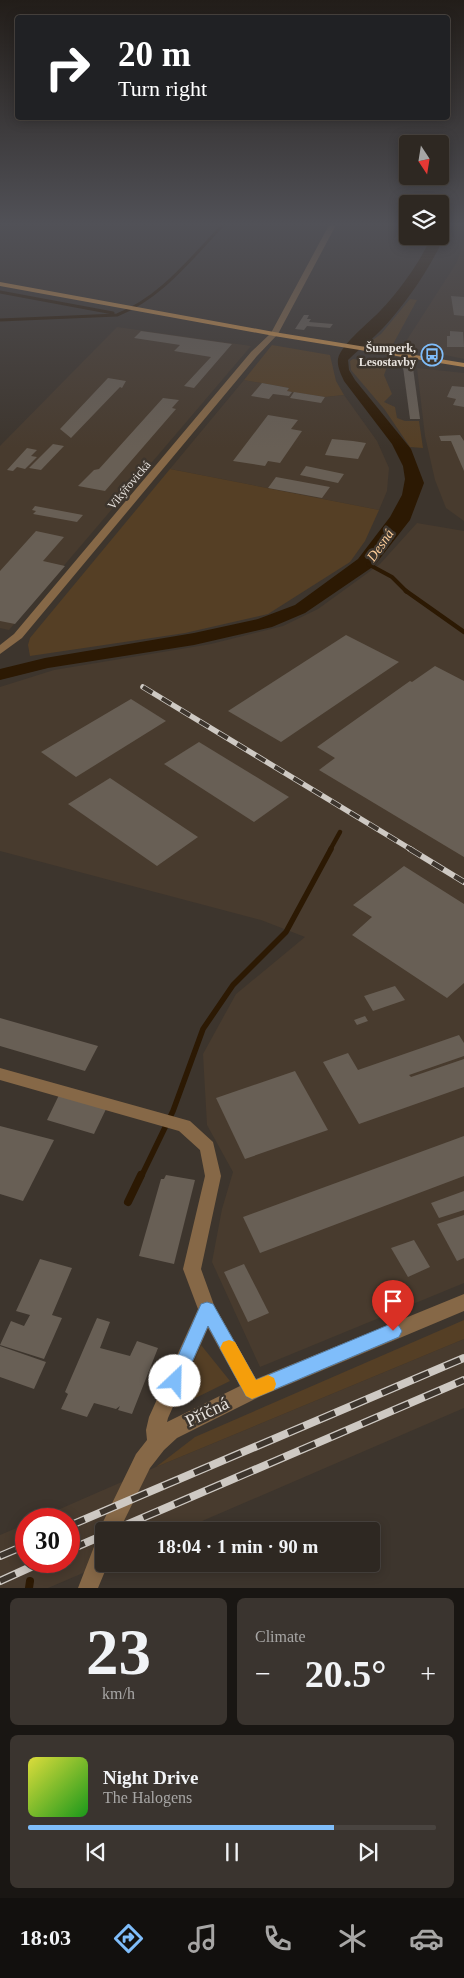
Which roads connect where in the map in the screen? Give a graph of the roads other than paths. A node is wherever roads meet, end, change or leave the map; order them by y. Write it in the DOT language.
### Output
graph roads {
  1 [pos="81,299"];
  2 [pos="293,299"];
  3 [pos="274,334"];
  4 [pos="464,365"];
  5 [pos="0,651"];
  6 [pos="0,1074"];
  7 [pos="464,1302"];
  8 [pos="207,1309"];
  9 [pos="252,1390"];
  10 [pos="157,1443"];
  11 [pos="113,1522"];
  12 [pos="95,1570"];
  13 [pos="88,1588"];
  1 -- 3 [label="main road"];
  2 -- 3 [label="street, Vikýřovická"];
  3 -- 4 [label="main road"];
  3 -- 5 [label="street, Vikýřovická"];
  6 -- 8 [label="street"];
  7 -- 9 [label="street, Příčná"];
  8 -- 9 [label="street"];
  8 -- 10 [label="street"];
  9 -- 10 [label="street, Příčná"];
  10 -- 11 [label="street, Příčná"];
  12 -- 13 [label="street"];
}
